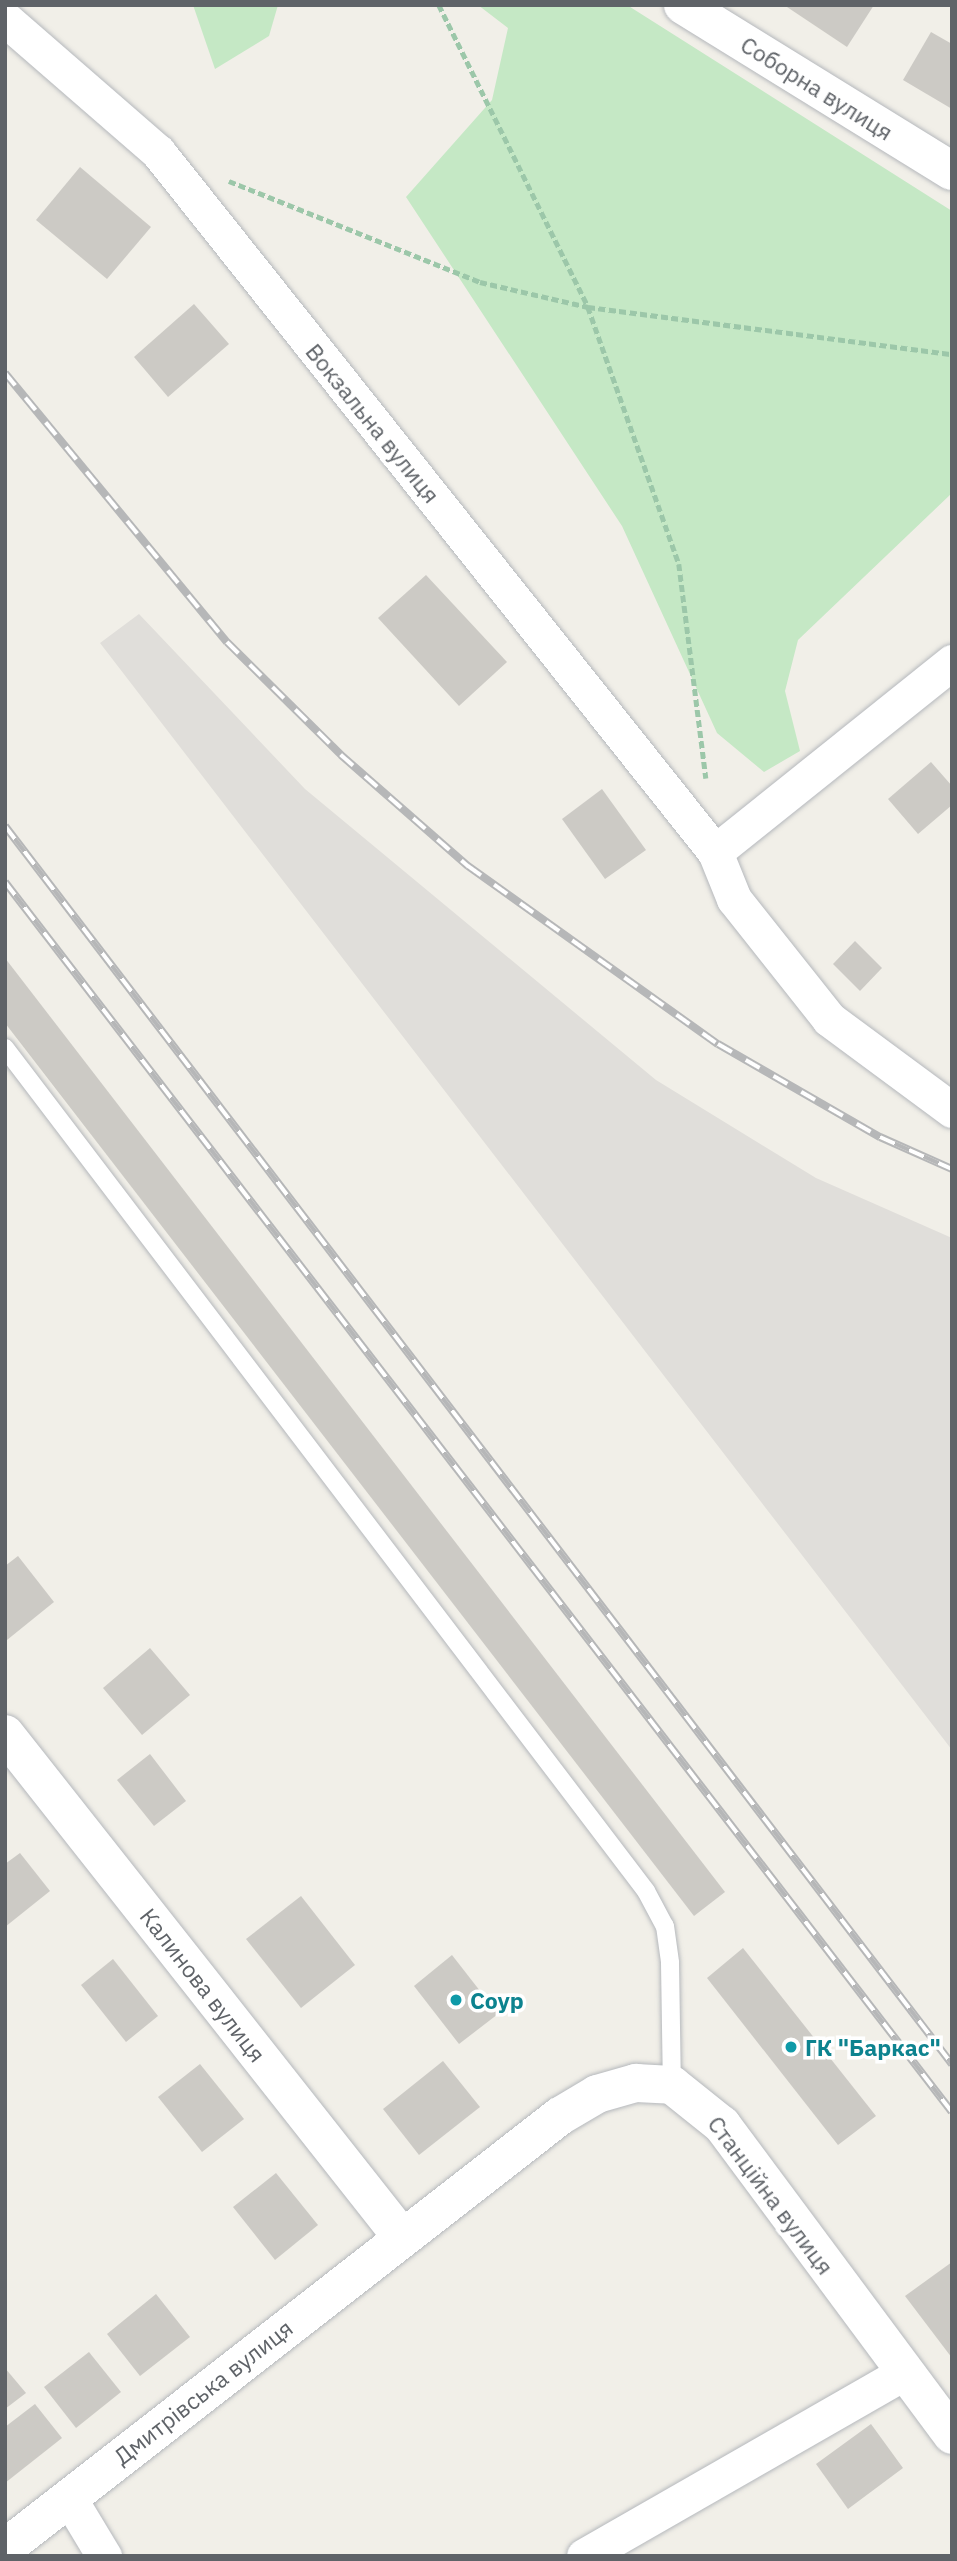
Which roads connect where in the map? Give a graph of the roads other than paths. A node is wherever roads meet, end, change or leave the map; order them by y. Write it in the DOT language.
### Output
graph roads {
  1 [pos="683,5"];
  2 [pos="5,19"];
  3 [pos="952,171"];
  4 [pos="952,662"];
  5 [pos="715,852"];
  6 [pos="5,1048"];
  7 [pos="952,1110"];
  8 [pos="5,1734"];
  9 [pos="672,2085"];
  10 [pos="401,2236"];
  11 [pos="904,2373"];
  12 [pos="952,2435"];
  13 [pos="69,2498"];
  14 [pos="5,2548"];
  15 [pos="104,2556"];
  16 [pos="584,2556"];
  1 -- 3 [label="street, Соборна вулиця"];
  2 -- 5 [label="street, Вокзальна вулиця"];
  4 -- 5 [label="street"];
  5 -- 7 [label="street, Вокзальна вулиця"];
  6 -- 9 [label="lane"];
  8 -- 10 [label="street, Калинова вулиця"];
  9 -- 10 [label="street"];
  9 -- 11 [label="street, Станційна вулиця"];
  10 -- 13 [label="street, Дмитрівська вулиця"];
  11 -- 12 [label="street, Станційна вулиця"];
  11 -- 16 [label="street"];
  13 -- 14 [label="street, Дмитрівська вулиця"];
  13 -- 15 [label="street"];
}
